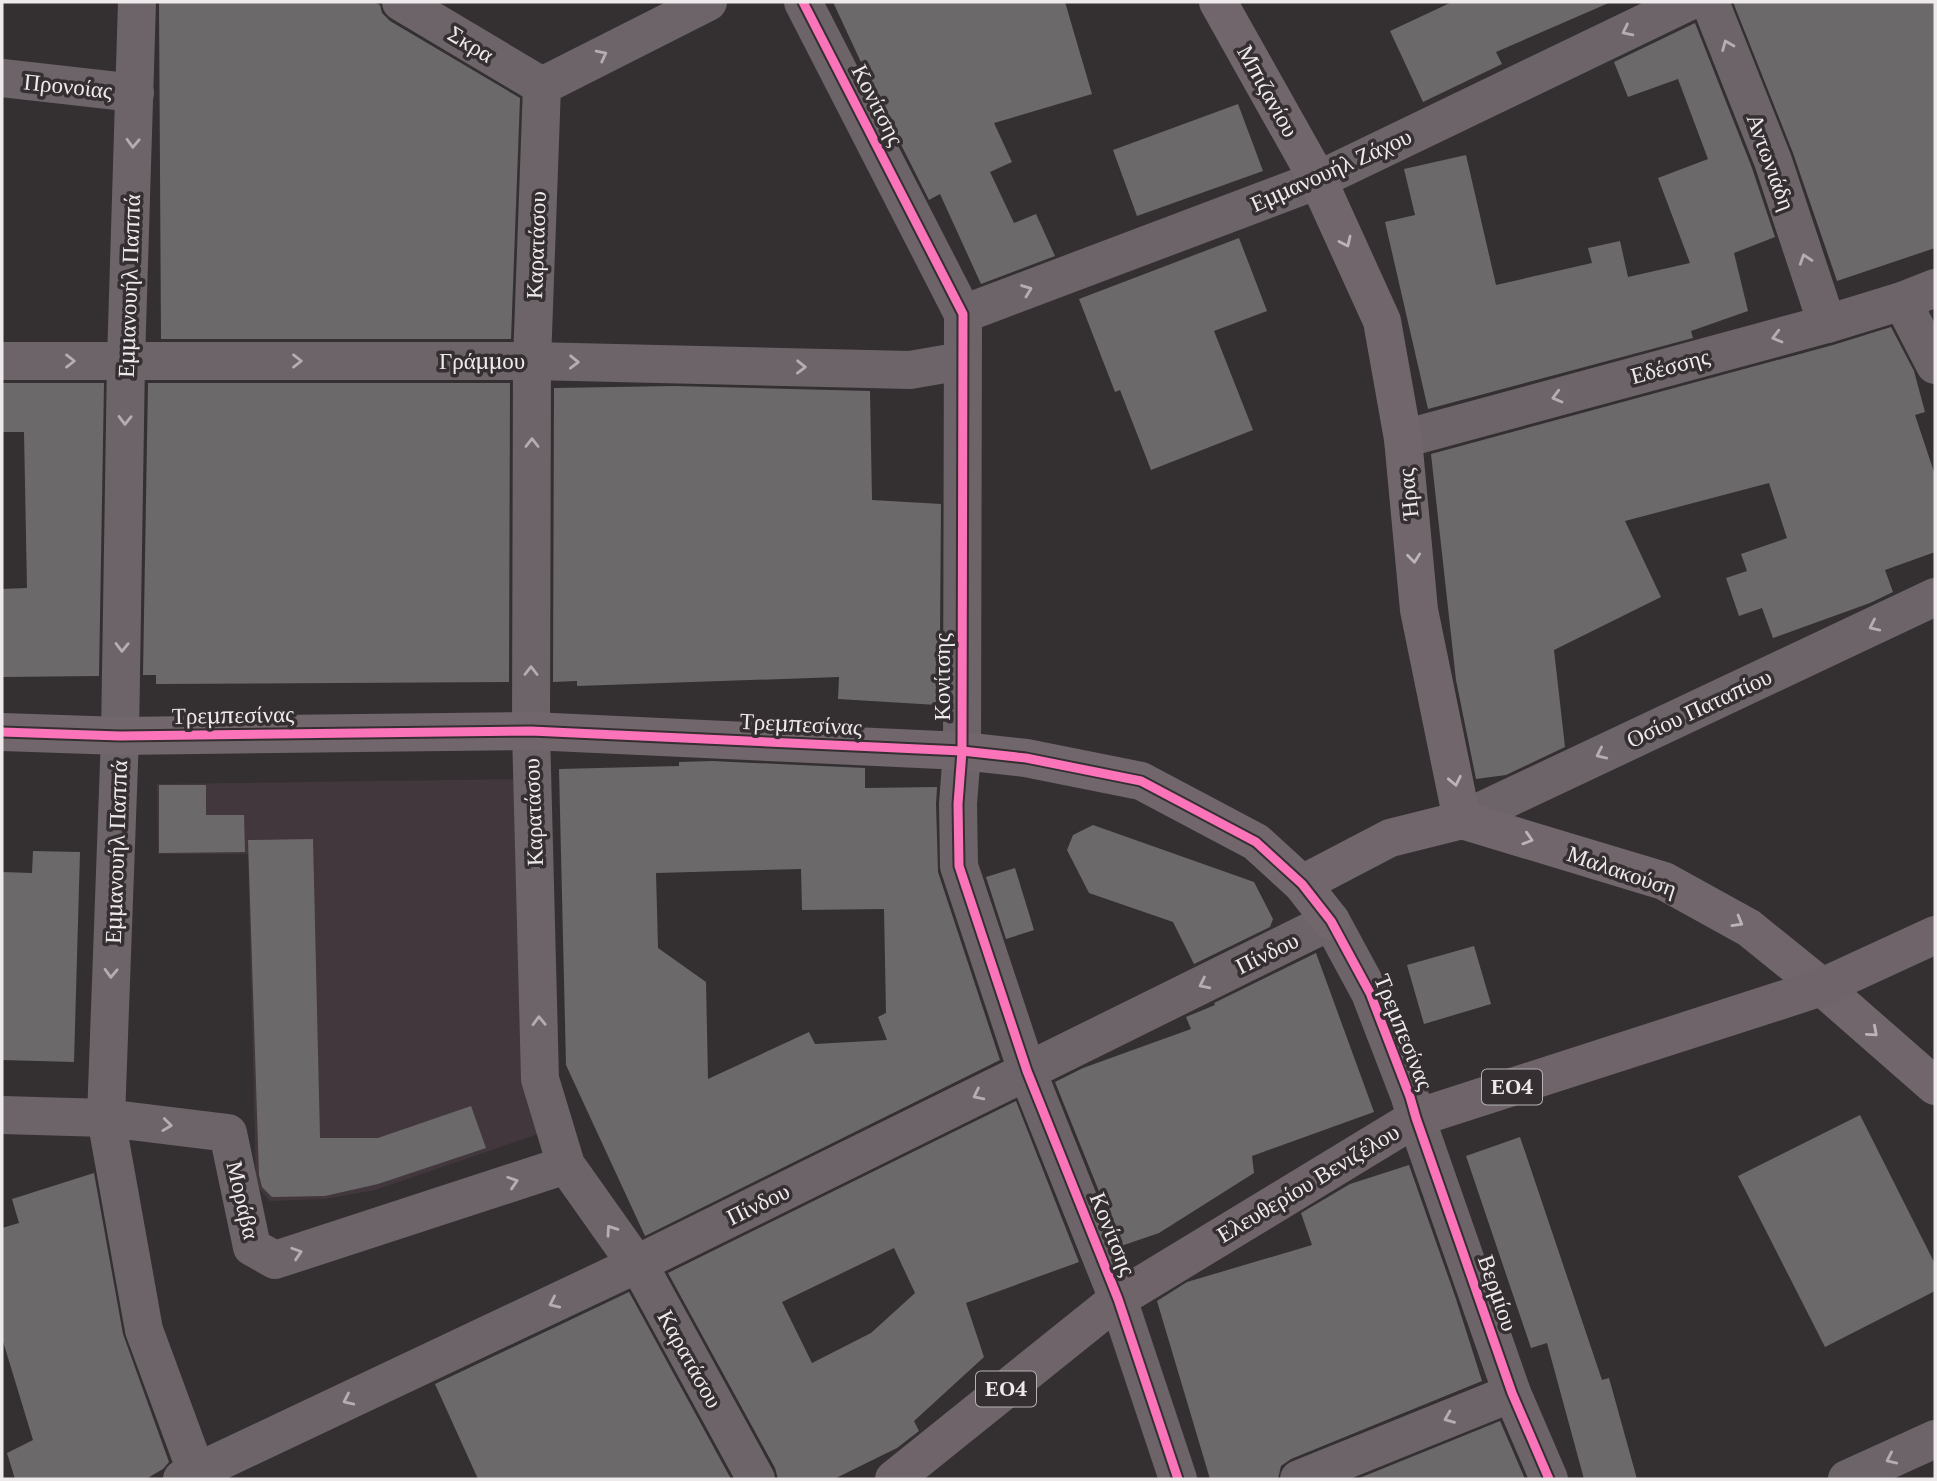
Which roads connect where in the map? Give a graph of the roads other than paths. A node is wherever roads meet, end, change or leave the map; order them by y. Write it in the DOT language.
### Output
graph roads {
  1 [pos="137,2"];
  2 [pos="401,2"];
  3 [pos="708,2"];
  4 [pos="803,2"];
  5 [pos="1219,2"];
  6 [pos="1688,2"];
  7 [pos="1710,2"];
  8 [pos="2,78"];
  9 [pos="541,86"];
  10 [pos="135,93"];
  11 [pos="1318,180"];
  12 [pos="1919,295"];
  13 [pos="963,314"];
  14 [pos="1827,324"];
  15 [pos="2,360"];
  16 [pos="126,361"];
  17 [pos="532,361"];
  18 [pos="961,361"];
  19 [pos="1935,365"];
  20 [pos="1403,439"];
  21 [pos="1935,597"];
  22 [pos="531,731"];
  23 [pos="2,732"];
  24 [pos="120,736"];
  25 [pos="962,751"];
  26 [pos="1462,820"];
  27 [pos="1302,884"];
  28 [pos="1331,921"];
  29 [pos="1935,935"];
  30 [pos="1822,987"];
  31 [pos="1027,1071"];
  32 [pos="1935,1086"];
  33 [pos="2,1115"];
  34 [pos="106,1118"];
  35 [pos="1416,1118"];
  36 [pos="566,1165"];
  37 [pos="635,1265"];
  38 [pos="1118,1299"];
  39 [pos="1512,1393"];
  40 [pos="1935,1439"];
  41 [pos="193,1477"];
  42 [pos="756,1479"];
  43 [pos="894,1479"];
  44 [pos="1178,1479"];
  45 [pos="1299,1479"];
  46 [pos="1549,1479"];
  47 [pos="1847,1479"];
  1 -- 10 [label="street, Εμμανουήλ Παππά"];
  2 -- 9 [label="street, Σκρα"];
  9 -- 3 [label="street, one-way"];
  4 -- 13 [label="street, Κονίτσης"];
  5 -- 11 [label="street, Μπιζανίου"];
  6 -- 11 [label="street, Εμμανουήλ Ζάχου, one-way"];
  14 -- 7 [label="street, Αντωνιάδη, one-way"];
  8 -- 10 [label="street, Προνοίας"];
  9 -- 17 [label="street, Καρατάσου"];
  10 -- 16 [label="street, Εμμανουήλ Παππά, one-way"];
  13 -- 11 [label="street, Εμμανουήλ Ζάχου, one-way"];
  11 -- 20 [label="street, Ήρας, one-way"];
  12 -- 14 [label="street, Εδέσσης"];
  12 -- 19 [label="street"];
  13 -- 18 [label="street, Κονίτσης"];
  14 -- 20 [label="street, Εδέσσης, one-way"];
  15 -- 16 [label="street, Γράμμου, one-way"];
  16 -- 17 [label="street, Γράμμου, one-way"];
  16 -- 24 [label="street, Εμμανουήλ Παππά, one-way"];
  17 -- 18 [label="street, Γράμμου, one-way"];
  22 -- 17 [label="street, Καρατάσου, one-way"];
  18 -- 25 [label="street, Κονίτσης"];
  20 -- 26 [label="street, Ήρας, one-way"];
  21 -- 26 [label="street, Οσίου Παταπίου, one-way"];
  22 -- 24 [label="street, Τρεμπεσίνας"];
  22 -- 25 [label="street, Τρεμπεσίνας"];
  36 -- 22 [label="street, Καρατάσου, one-way"];
  23 -- 24 [label="street, Τρεμπεσίνας"];
  24 -- 34 [label="street, Εμμανουήλ Παππά, one-way"];
  25 -- 27 [label="street, Τρεμπεσίνας"];
  25 -- 31 [label="street, Κονίτσης"];
  26 -- 27 [label="street"];
  26 -- 30 [label="street, Μαλακούση, one-way"];
  27 -- 28 [label="street, Τρεμπεσίνας"];
  28 -- 31 [label="street, Πίνδου, one-way"];
  28 -- 35 [label="street, Τρεμπεσίνας"];
  29 -- 30 [label="main road, Ελευθερίου Βενιζέλου / ΕΟ4"];
  30 -- 32 [label="street, Μαλακούση, one-way"];
  30 -- 35 [label="main road, Ελευθερίου Βενιζέλου / ΕΟ4"];
  31 -- 37 [label="street, Πίνδου, one-way"];
  31 -- 38 [label="street, Κονίτσης"];
  33 -- 34 [label="street, Μοράβα"];
  34 -- 36 [label="street, Μοράβα, one-way"];
  34 -- 41 [label="street, Εμμανουήλ Παππά"];
  35 -- 38 [label="main road, Ελευθερίου Βενιζέλου / ΕΟ4"];
  35 -- 39 [label="street, Βερμίου"];
  37 -- 36 [label="street, Καρατάσου, one-way"];
  37 -- 41 [label="street, Πίνδου, one-way"];
  37 -- 42 [label="street, Καρατάσου"];
  38 -- 43 [label="main road, Ελευθερίου Βενιζέλου / ΕΟ4"];
  38 -- 44 [label="street, Κονίτσης"];
  39 -- 45 [label="street, one-way"];
  39 -- 46 [label="street, Βερμίου"];
  40 -- 47 [label="street, one-way"];
}
